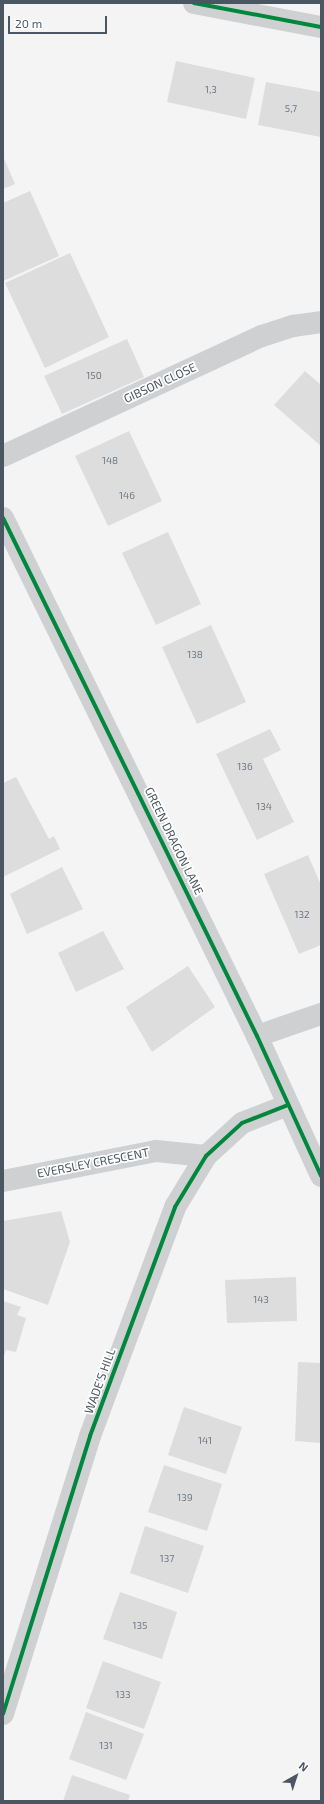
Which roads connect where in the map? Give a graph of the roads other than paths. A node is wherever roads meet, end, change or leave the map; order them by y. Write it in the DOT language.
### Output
graph roads {
  1 [pos="194,3"];
  2 [pos="321,27"];
  3 [pos="321,322"];
  4 [pos="3,456"];
  5 [pos="3,518"];
  6 [pos="321,1014"];
  7 [pos="257,1036"];
  8 [pos="288,1105"];
  9 [pos="206,1156"];
  10 [pos="321,1176"];
  11 [pos="3,1181"];
  12 [pos="3,1714"];
  1 -- 2 [label="street"];
  3 -- 4 [label="street, GIBSON CLOSE"];
  5 -- 7 [label="street, GREEN DRAGON LANE"];
  6 -- 7 [label="street"];
  7 -- 8 [label="street, GREEN DRAGON LANE"];
  8 -- 9 [label="street, WADE'S HILL"];
  8 -- 10 [label="street, GREEN DRAGON LANE"];
  9 -- 11 [label="street, EVERSLEY CRESCENT"];
  9 -- 12 [label="street, WADE'S HILL"];
}
